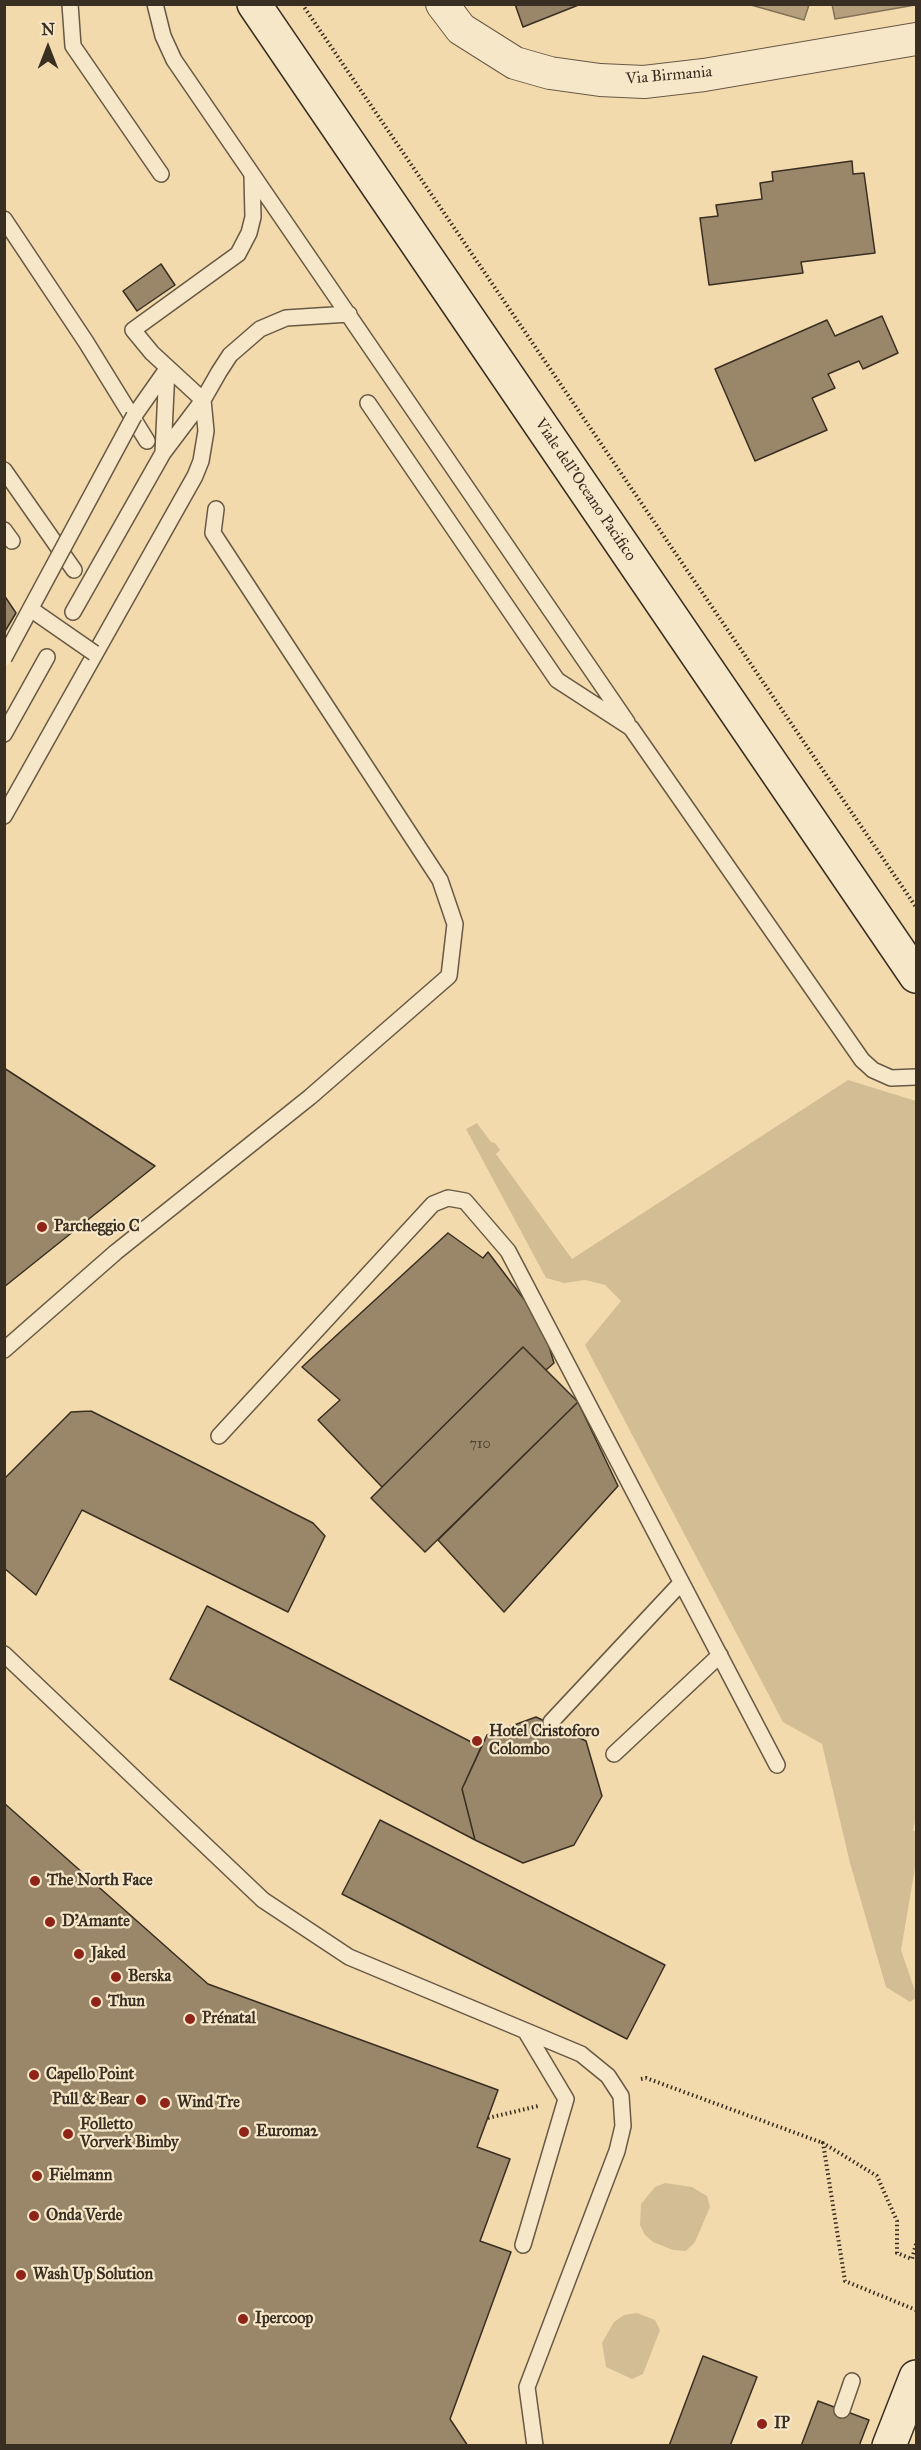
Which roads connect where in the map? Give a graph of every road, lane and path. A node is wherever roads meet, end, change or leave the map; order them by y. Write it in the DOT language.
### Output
graph roads {
  1 [pos="70,4"];
  2 [pos="155,4"];
  3 [pos="254,4"];
  4 [pos="302,4"];
  5 [pos="442,4"];
  6 [pos="916,39"];
  7 [pos="251,172"];
  8 [pos="161,174"];
  9 [pos="4,219"];
  10 [pos="350,314"];
  11 [pos="168,369"];
  12 [pos="202,400"];
  13 [pos="368,403"];
  14 [pos="147,441"];
  15 [pos="163,453"];
  16 [pos="4,470"];
  17 [pos="216,509"];
  18 [pos="74,570"];
  19 [pos="32,610"];
  20 [pos="72,612"];
  21 [pos="94,653"];
  22 [pos="47,657"];
  23 [pos="4,658"];
  24 [pos="631,728"];
  25 [pos="4,734"];
  26 [pos="4,816"];
  27 [pos="916,907"];
  28 [pos="916,976"];
  29 [pos="916,1077"];
  30 [pos="4,1350"];
  31 [pos="219,1436"];
  32 [pos="681,1583"];
  33 [pos="4,1654"];
  34 [pos="720,1655"];
  35 [pos="551,1722"];
  36 [pos="614,1754"];
  37 [pos="777,1766"];
  38 [pos="526,2032"];
  39 [pos="616,2088"];
  40 [pos="566,2100"];
  41 [pos="488,2118"];
  42 [pos="823,2143"];
  43 [pos="916,2244"];
  44 [pos="523,2246"];
  45 [pos="916,2310"];
  46 [pos="916,2377"];
  47 [pos="852,2381"];
  48 [pos="842,2410"];
  49 [pos="535,2445"];
  50 [pos="889,2445"];
  1 -- 8 [label="lane"];
  2 -- 7 [label="lane"];
  3 -- 28 [label="main road, Viale dell'Oceano Pacifico"];
  4 -- 27 [label="path"];
  5 -- 6 [label="street, Via Birmania"];
  7 -- 10 [label="lane"];
  7 -- 11 [label="lane"];
  9 -- 14 [label="lane"];
  10 -- 12 [label="lane"];
  10 -- 24 [label="lane"];
  11 -- 12 [label="lane"];
  11 -- 15 [label="lane"];
  11 -- 19 [label="lane, bridge"];
  12 -- 15 [label="lane"];
  12 -- 21 [label="lane"];
  13 -- 24 [label="lane"];
  15 -- 20 [label="lane"];
  16 -- 18 [label="lane"];
  17 -- 30 [label="lane"];
  19 -- 21 [label="lane, bridge"];
  19 -- 23 [label="lane, bridge"];
  21 -- 26 [label="lane"];
  22 -- 25 [label="lane"];
  24 -- 29 [label="lane"];
  31 -- 32 [label="lane"];
  32 -- 34 [label="lane"];
  32 -- 35 [label="lane"];
  33 -- 38 [label="lane"];
  34 -- 36 [label="lane"];
  34 -- 37 [label="lane"];
  38 -- 39 [label="lane"];
  38 -- 40 [label="lane"];
  39 -- 42 [label="path"];
  39 -- 49 [label="lane"];
  40 -- 41 [label="path"];
  40 -- 44 [label="lane"];
  42 -- 43 [label="path"];
  42 -- 45 [label="path"];
  46 -- 50 [label="main road"];
  47 -- 48 [label="lane"];
}
